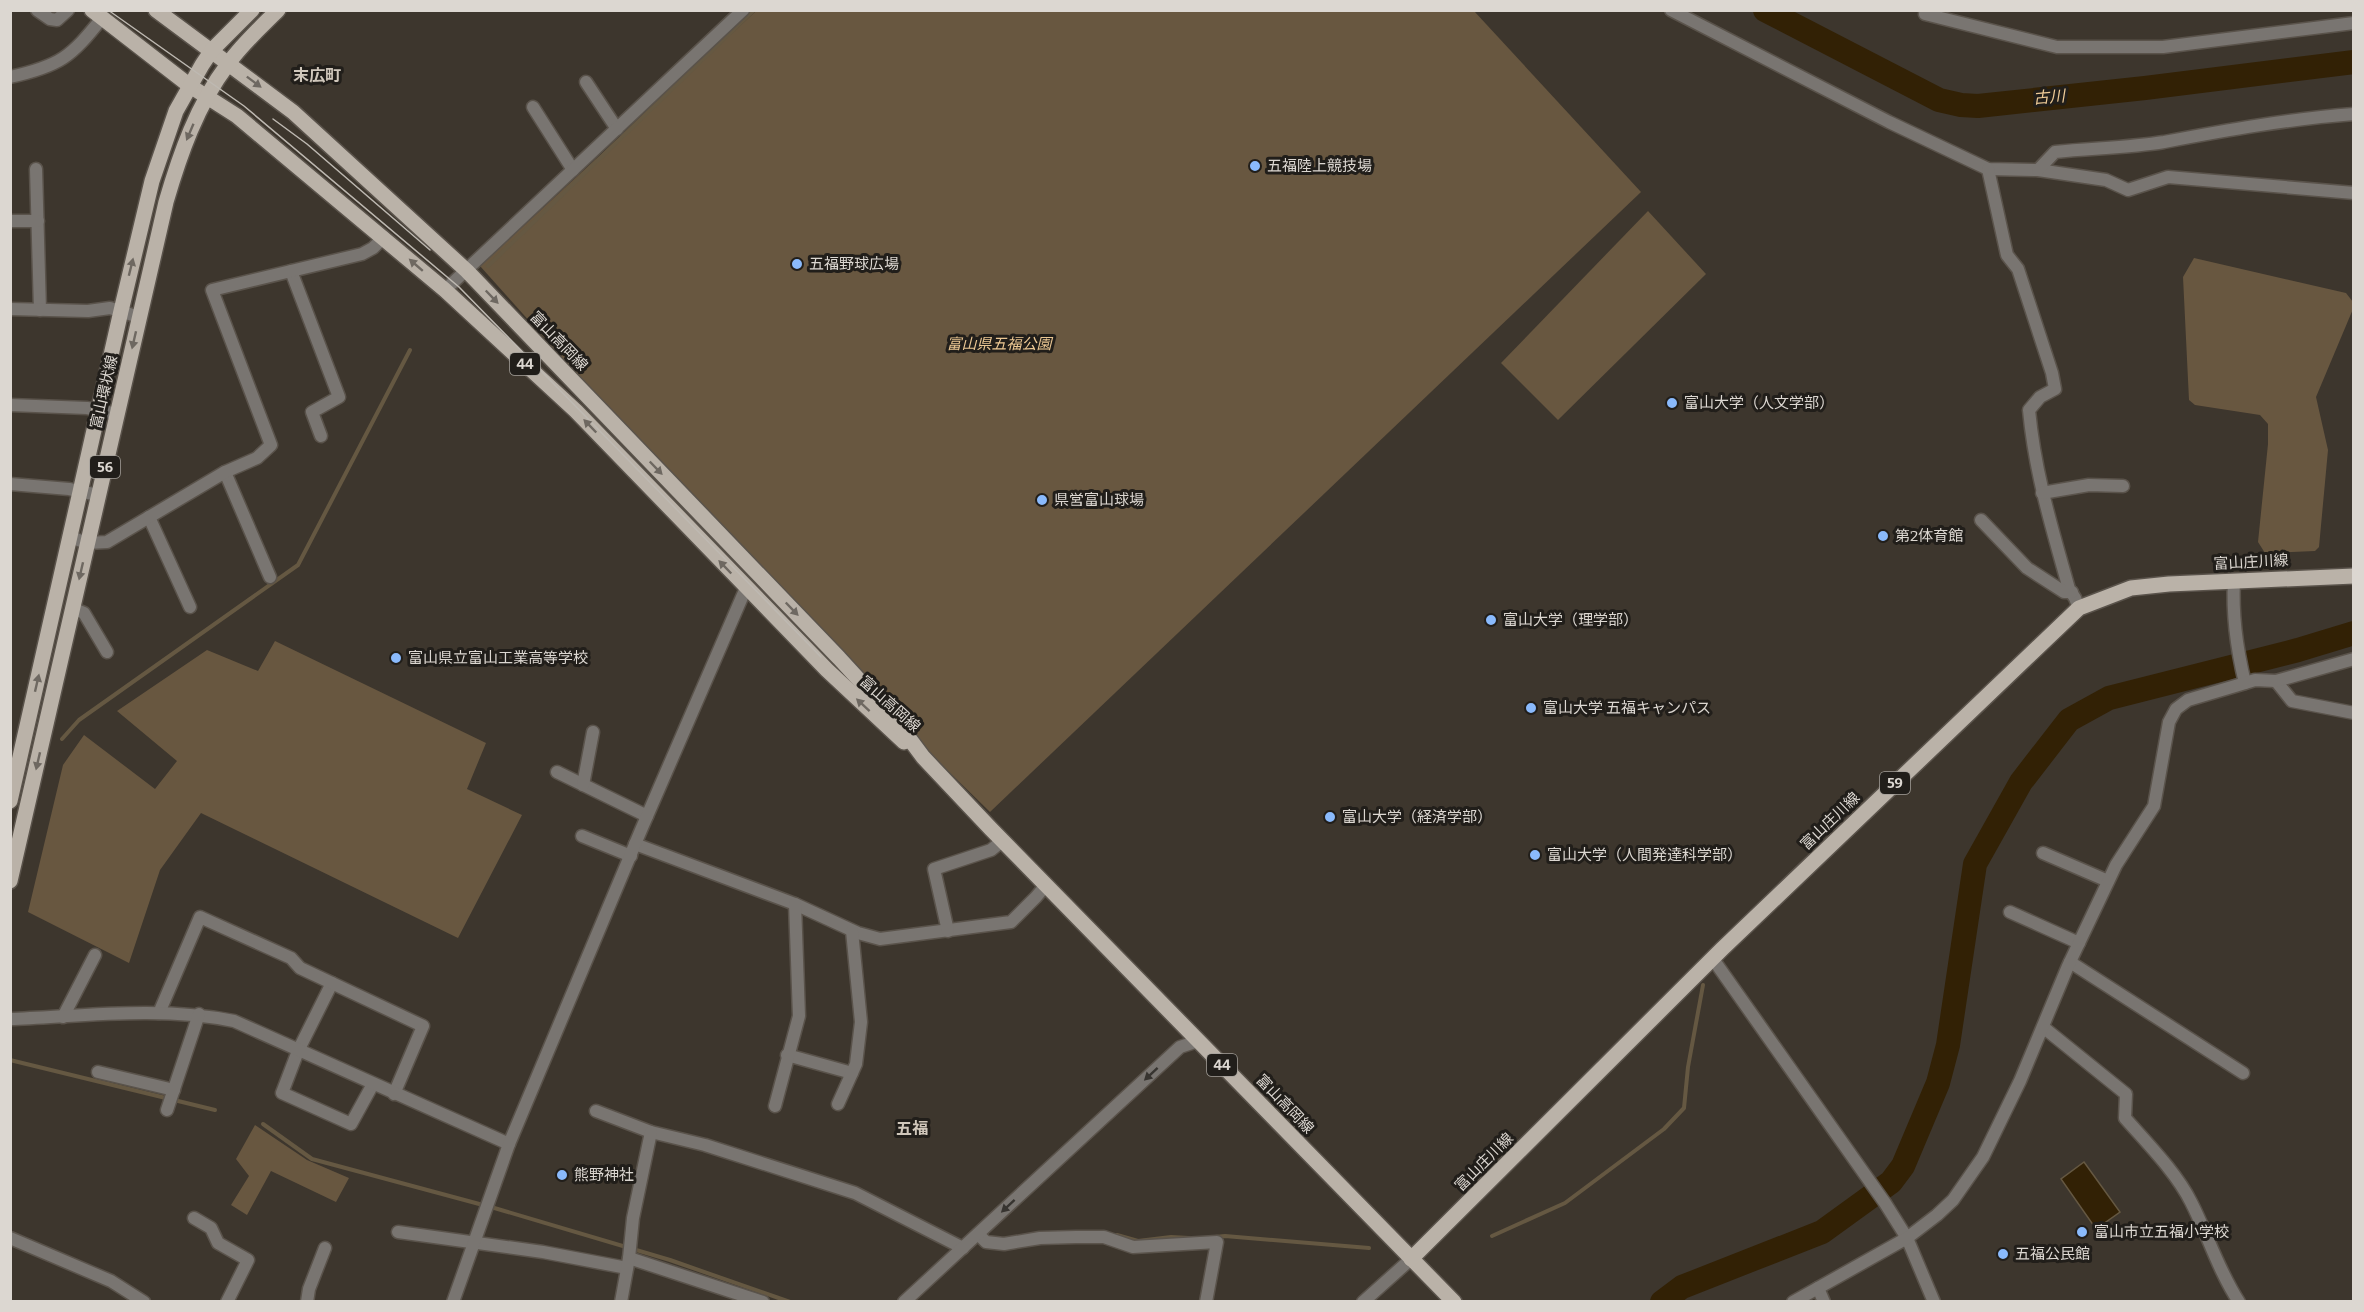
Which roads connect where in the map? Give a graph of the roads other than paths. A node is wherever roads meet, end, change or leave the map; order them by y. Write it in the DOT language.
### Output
graph roads {
  1 [pos="37,10"];
  2 [pos="68,10"];
  3 [pos="156,10"];
  4 [pos="252,10"];
  5 [pos="278,10"];
  6 [pos="743,10"];
  7 [pos="1671,10"];
  8 [pos="1927,10"];
  9 [pos="97,14"];
  10 [pos="1685,14"];
  11 [pos="2354,23"];
  12 [pos="212,50"];
  13 [pos="229,63"];
  14 [pos="10,77"];
  15 [pos="586,82"];
  16 [pos="190,86"];
  17 [pos="207,97"];
  18 [pos="533,107"];
  19 [pos="2354,114"];
  20 [pos="617,129"];
  21 [pos="1988,169"];
  22 [pos="36,170"];
  23 [pos="2038,170"];
  24 [pos="573,171"];
  25 [pos="2354,193"];
  26 [pos="10,221"];
  27 [pos="38,221"];
  28 [pos="384,237"];
  29 [pos="291,271"];
  30 [pos="467,271"];
  31 [pos="445,290"];
  32 [pos="10,309"];
  33 [pos="40,310"];
  34 [pos="121,311"];
  35 [pos="139,317"];
  36 [pos="10,405"];
  37 [pos="99,410"];
  38 [pos="117,414"];
  39 [pos="321,436"];
  40 [pos="225,472"];
  41 [pos="10,484"];
  42 [pos="2123,486"];
  43 [pos="80,492"];
  44 [pos="2042,493"];
  45 [pos="98,495"];
  46 [pos="149,517"];
  47 [pos="1981,520"];
  48 [pos="70,537"];
  49 [pos="87,543"];
  50 [pos="2354,576"];
  51 [pos="270,577"];
  52 [pos="2234,581"];
  53 [pos="746,588"];
  54 [pos="2072,592"];
  55 [pos="190,607"];
  56 [pos="72,608"];
  57 [pos="2079,608"];
  58 [pos="107,652"];
  59 [pos="2354,659"];
  60 [pos="2244,677"];
  61 [pos="2276,681"];
  62 [pos="2354,713"];
  63 [pos="593,732"];
  64 [pos="923,757"];
  65 [pos="557,772"];
  66 [pos="584,785"];
  67 [pos="10,801"];
  68 [pos="647,816"];
  69 [pos="582,836"];
  70 [pos="1002,841"];
  71 [pos="633,850"];
  72 [pos="2043,853"];
  73 [pos="10,881"];
  74 [pos="2108,881"];
  75 [pos="1046,885"];
  76 [pos="795,904"];
  77 [pos="2010,912"];
  78 [pos="852,931"];
  79 [pos="948,931"];
  80 [pos="2079,943"];
  81 [pos="95,955"];
  82 [pos="1713,959"];
  83 [pos="2070,962"];
  84 [pos="332,983"];
  85 [pos="159,1013"];
  86 [pos="199,1014"];
  87 [pos="63,1017"];
  88 [pos="10,1019"];
  89 [pos="2043,1027"];
  90 [pos="1198,1041"];
  91 [pos="298,1051"];
  92 [pos="787,1055"];
  93 [pos="98,1072"];
  94 [pos="852,1073"];
  95 [pos="2243,1073"];
  96 [pos="373,1084"];
  97 [pos="394,1094"];
  98 [pos="838,1104"];
  99 [pos="775,1107"];
  100 [pos="596,1111"];
  101 [pos="651,1132"];
  102 [pos="509,1144"];
  103 [pos="194,1218"];
  104 [pos="398,1232"];
  105 [pos="978,1234"];
  106 [pos="10,1238"];
  107 [pos="1907,1238"];
  108 [pos="474,1241"];
  109 [pos="325,1248"];
  110 [pos="963,1248"];
  111 [pos="1411,1259"];
  112 [pos="628,1263"];
  113 [pos="1818,1288"];
  114 [pos="1932,1301"];
  115 [pos="144,1302"];
  116 [pos="227,1302"];
  117 [pos="307,1302"];
  118 [pos="453,1302"];
  119 [pos="621,1302"];
  120 [pos="763,1302"];
  121 [pos="904,1302"];
  122 [pos="1206,1302"];
  123 [pos="1363,1302"];
  124 [pos="1454,1302"];
  125 [pos="1793,1302"];
  126 [pos="1824,1302"];
  127 [pos="2239,1302"];
  1 -- 2 [label="street"];
  3 -- 12 [label="main road, 富山高岡線 / 44"];
  4 -- 12 [label="main road, 富山環状線 / 56"];
  5 -- 13 [label="main road, 富山環状線 / 56"];
  6 -- 20 [label="street"];
  7 -- 10 [label="street"];
  8 -- 11 [label="street"];
  9 -- 14 [label="street"];
  9 -- 16 [label="main road, 富山高岡線 / 44"];
  10 -- 21 [label="street"];
  12 -- 13 [label="main road, 富山高岡線 / 44"];
  12 -- 16 [label="main road, 富山環状線 / 56"];
  13 -- 17 [label="main road, 富山環状線 / 56"];
  13 -- 30 [label="main road, 富山高岡線 / 44, one-way"];
  15 -- 20 [label="street"];
  16 -- 17 [label="main road, 富山高岡線 / 44"];
  34 -- 16 [label="main road, 富山環状線 / 56, one-way"];
  17 -- 28 [label="main road, 富山高岡線 / 44"];
  17 -- 35 [label="main road, 富山環状線 / 56, one-way"];
  18 -- 24 [label="street"];
  19 -- 23 [label="street"];
  20 -- 24 [label="street"];
  21 -- 23 [label="street"];
  21 -- 44 [label="street"];
  22 -- 27 [label="street"];
  23 -- 25 [label="street"];
  24 -- 30 [label="street"];
  26 -- 27 [label="street"];
  27 -- 33 [label="street"];
  28 -- 29 [label="street"];
  31 -- 28 [label="main road, 富山高岡線 / 44, one-way"];
  29 -- 39 [label="street"];
  29 -- 40 [label="street"];
  30 -- 31 [label="street"];
  30 -- 64 [label="main road, 富山高岡線 / 44, one-way"];
  53 -- 31 [label="main road, 富山高岡線 / 44, one-way"];
  32 -- 33 [label="street"];
  33 -- 34 [label="street"];
  34 -- 35 [label="street"];
  34 -- 37 [label="main road, 富山環状線 / 56"];
  35 -- 38 [label="main road, 富山環状線 / 56, one-way"];
  36 -- 37 [label="street"];
  37 -- 38 [label="street"];
  37 -- 43 [label="main road, 富山環状線 / 56"];
  38 -- 45 [label="main road, 富山環状線 / 56"];
  40 -- 46 [label="street"];
  40 -- 51 [label="street"];
  41 -- 43 [label="street"];
  42 -- 44 [label="street"];
  43 -- 45 [label="street"];
  43 -- 48 [label="main road, 富山環状線 / 56"];
  44 -- 54 [label="street"];
  45 -- 49 [label="main road, 富山環状線 / 56"];
  46 -- 49 [label="street"];
  46 -- 55 [label="street"];
  47 -- 54 [label="street"];
  48 -- 49 [label="street"];
  67 -- 48 [label="main road, 富山環状線 / 56, one-way"];
  49 -- 56 [label="main road, 富山環状線 / 56, one-way"];
  50 -- 52 [label="main road, 富山庄川線 / 59"];
  52 -- 57 [label="main road, 富山庄川線 / 59"];
  52 -- 60 [label="street"];
  64 -- 53 [label="main road, 富山高岡線 / 44, one-way"];
  53 -- 68 [label="street"];
  54 -- 57 [label="street"];
  56 -- 58 [label="street"];
  56 -- 73 [label="main road, 富山環状線 / 56, one-way"];
  57 -- 82 [label="main road, 富山庄川線 / 59"];
  59 -- 61 [label="street"];
  60 -- 61 [label="street"];
  60 -- 74 [label="street"];
  61 -- 62 [label="street"];
  63 -- 66 [label="street"];
  64 -- 70 [label="main road, 富山高岡線 / 44"];
  65 -- 66 [label="street"];
  66 -- 68 [label="street"];
  68 -- 71 [label="street"];
  69 -- 71 [label="street"];
  70 -- 75 [label="main road, 富山高岡線 / 44"];
  70 -- 79 [label="street"];
  71 -- 76 [label="street"];
  71 -- 102 [label="street"];
  72 -- 74 [label="street"];
  74 -- 80 [label="street"];
  75 -- 79 [label="street"];
  75 -- 90 [label="main road, 富山高岡線 / 44"];
  76 -- 78 [label="street"];
  76 -- 92 [label="street"];
  77 -- 80 [label="street"];
  78 -- 79 [label="street"];
  78 -- 94 [label="street"];
  80 -- 83 [label="street"];
  81 -- 87 [label="street"];
  82 -- 107 [label="street"];
  82 -- 111 [label="main road, 富山庄川線 / 59"];
  83 -- 89 [label="street"];
  83 -- 95 [label="street"];
  84 -- 85 [label="street"];
  84 -- 91 [label="street"];
  84 -- 97 [label="street"];
  85 -- 86 [label="street"];
  85 -- 87 [label="street"];
  86 -- 91 [label="street"];
  86 -- 93 [label="street"];
  87 -- 88 [label="street"];
  89 -- 107 [label="street"];
  89 -- 127 [label="street"];
  90 -- 105 [label="street, one-way"];
  90 -- 111 [label="main road, 富山高岡線 / 44"];
  91 -- 96 [label="street"];
  91 -- 96 [label="street"];
  92 -- 94 [label="street"];
  92 -- 99 [label="street"];
  94 -- 98 [label="street"];
  96 -- 97 [label="street"];
  97 -- 102 [label="street"];
  100 -- 101 [label="street"];
  101 -- 110 [label="street"];
  101 -- 112 [label="street"];
  102 -- 108 [label="street"];
  103 -- 116 [label="street"];
  104 -- 108 [label="street"];
  105 -- 110 [label="street"];
  105 -- 122 [label="street"];
  106 -- 115 [label="street"];
  107 -- 113 [label="street"];
  107 -- 114 [label="street"];
  108 -- 112 [label="street"];
  108 -- 118 [label="street"];
  109 -- 117 [label="street"];
  110 -- 121 [label="street"];
  111 -- 123 [label="street"];
  111 -- 124 [label="main road, 富山高岡線 / 44"];
  112 -- 119 [label="street"];
  112 -- 120 [label="street"];
  113 -- 125 [label="street"];
  113 -- 126 [label="street"];
}
